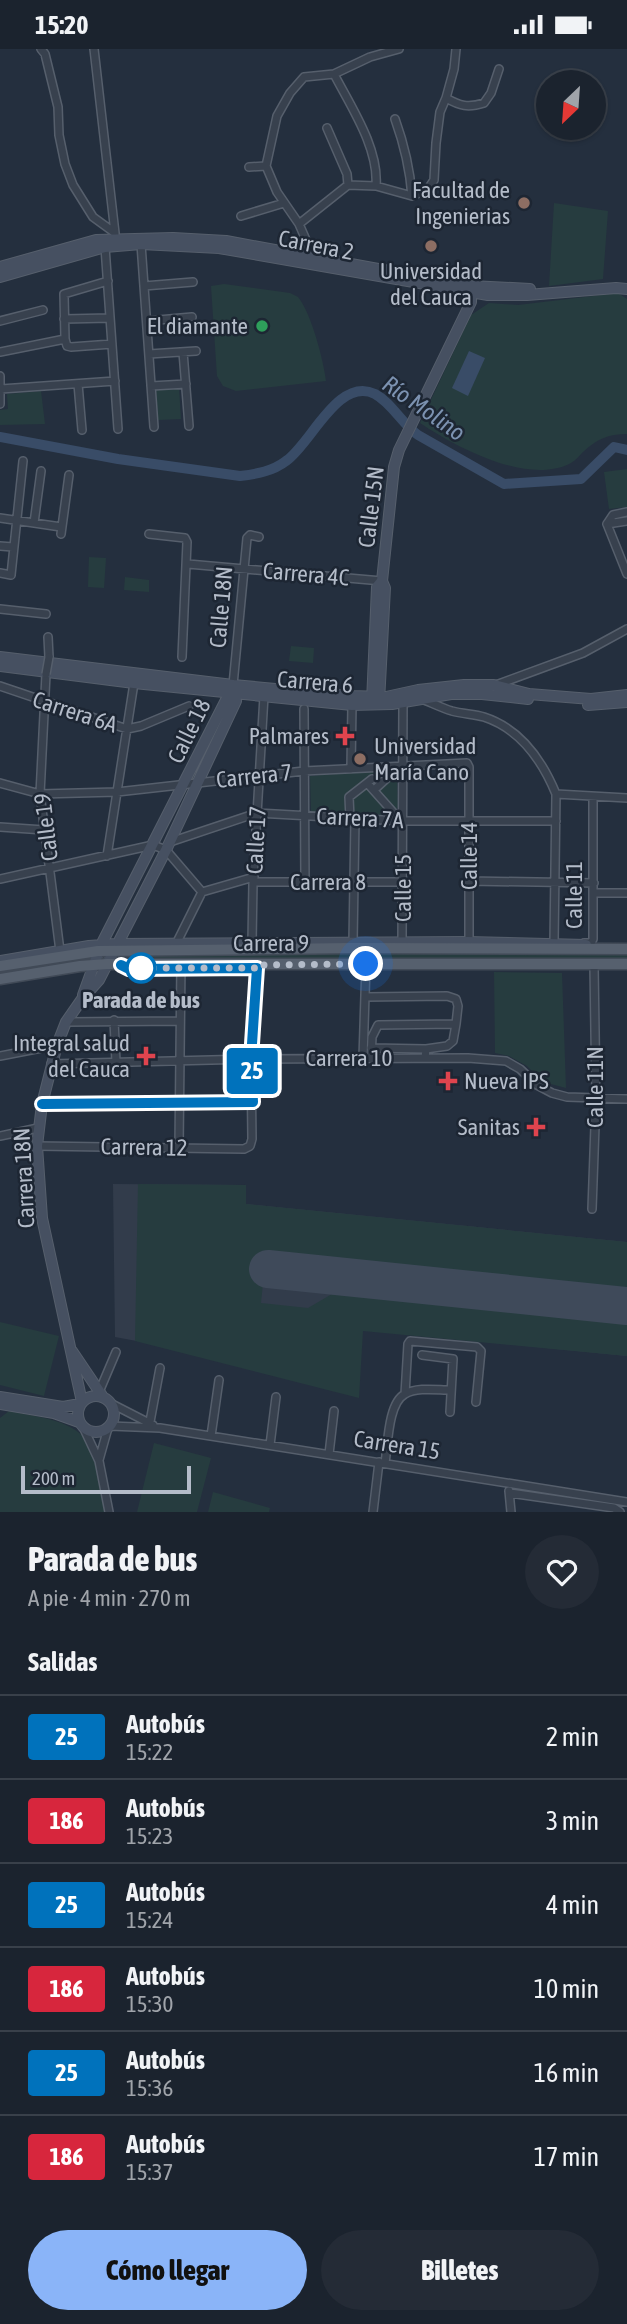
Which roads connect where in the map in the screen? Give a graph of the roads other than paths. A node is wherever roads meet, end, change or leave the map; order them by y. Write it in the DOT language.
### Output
graph roads {
  1 [pos="41,49"];
  2 [pos="94,49"];
  3 [pos="399,49"];
  4 [pos="456,49"];
  5 [pos="499,69"];
  6 [pos="334,74"];
  7 [pos="446,98"];
  8 [pos="395,119"];
  9 [pos="327,128"];
  10 [pos="266,166"];
  11 [pos="249,167"];
  12 [pos="348,185"];
  13 [pos="376,186"];
  14 [pos="412,196"];
  15 [pos="284,203"];
  16 [pos="241,216"];
  17 [pos="299,224"];
  18 [pos="115,235"];
  19 [pos="141,244"];
  20 [pos="105,247"];
  21 [pos="313,256"];
  22 [pos="0,267"];
  23 [pos="0,277"];
  24 [pos="108,281"];
  25 [pos="193,282"];
  26 [pos="627,282"];
  27 [pos="144,286"];
  28 [pos="627,289"];
  29 [pos="471,290"];
  30 [pos="43,310"];
  31 [pos="192,317"];
  32 [pos="110,318"];
  33 [pos="64,319"];
  34 [pos="0,321"];
  35 [pos="146,321"];
  36 [pos="65,339"];
  37 [pos="112,344"];
  38 [pos="196,351"];
  39 [pos="0,352"];
  40 [pos="183,352"];
  41 [pos="149,353"];
  42 [pos="0,376"];
  43 [pos="115,381"];
  44 [pos="78,384"];
  45 [pos="186,384"];
  46 [pos="151,386"];
  47 [pos="1,389"];
  48 [pos="0,404"];
  49 [pos="188,426"];
  50 [pos="154,427"];
  51 [pos="118,429"];
  52 [pos="82,430"];
  53 [pos="23,461"];
  54 [pos="41,471"];
  55 [pos="69,475"];
  56 [pos="627,512"];
  57 [pos="0,518"];
  58 [pos="16,520"];
  59 [pos="627,521"];
  60 [pos="34,523"];
  61 [pos="607,524"];
  62 [pos="149,534"];
  63 [pos="259,537"];
  64 [pos="0,546"];
  65 [pos="13,547"];
  66 [pos="188,564"];
  67 [pos="244,568"];
  68 [pos="0,573"];
  69 [pos="627,574"];
  70 [pos="382,581"];
  71 [pos="0,609"];
  72 [pos="46,614"];
  73 [pos="627,629"];
  74 [pos="48,637"];
  75 [pos="0,657"];
  76 [pos="182,657"];
  77 [pos="0,666"];
  78 [pos="381,673"];
  79 [pos="134,683"];
  80 [pos="494,685"];
  81 [pos="0,686"];
  82 [pos="232,689"];
  83 [pos="213,691"];
  84 [pos="627,695"];
  85 [pos="264,696"];
  86 [pos="404,697"];
  87 [pos="422,698"];
  88 [pos="375,701"];
  89 [pos="627,702"];
  90 [pos="44,703"];
  91 [pos="352,705"];
  92 [pos="190,706"];
  93 [pos="221,709"];
  94 [pos="304,709"];
  95 [pos="127,729"];
  96 [pos="467,763"];
  97 [pos="401,766"];
  98 [pos="363,768"];
  99 [pos="351,769"];
  100 [pos="304,771"];
  101 [pos="259,776"];
  102 [pos="369,781"];
  103 [pos="0,783"];
  104 [pos="196,783"];
  105 [pos="183,786"];
  106 [pos="377,788"];
  107 [pos="117,792"];
  108 [pos="40,794"];
  109 [pos="556,794"];
  110 [pos="593,797"];
  111 [pos="627,798"];
  112 [pos="257,813"];
  113 [pos="304,816"];
  114 [pos="352,819"];
  115 [pos="402,821"];
  116 [pos="469,821"];
  117 [pos="556,821"];
  118 [pos="0,827"];
  119 [pos="44,830"];
  120 [pos="153,845"];
  121 [pos="167,846"];
  122 [pos="107,856"];
  123 [pos="51,869"];
  124 [pos="0,879"];
  125 [pos="253,879"];
  126 [pos="469,881"];
  127 [pos="305,882"];
  128 [pos="402,882"];
  129 [pos="553,882"];
  130 [pos="594,883"];
  131 [pos="354,884"];
  132 [pos="202,892"];
  133 [pos="594,893"];
  134 [pos="627,893"];
  135 [pos="126,926"];
  136 [pos="252,942"];
  137 [pos="353,942"];
  138 [pos="450,943"];
  139 [pos="554,943"];
  140 [pos="573,943"];
  141 [pos="176,944"];
  142 [pos="138,945"];
  143 [pos="402,946"];
  144 [pos="469,946"];
  145 [pos="114,947"];
  146 [pos="99,948"];
  147 [pos="437,949"];
  148 [pos="602,949"];
  149 [pos="627,949"];
  150 [pos="60,951"];
  151 [pos="0,961"];
  152 [pos="93,964"];
  153 [pos="107,964"];
  154 [pos="627,964"];
  155 [pos="181,965"];
  156 [pos="594,965"];
  157 [pos="0,966"];
  158 [pos="257,966"];
  159 [pos="366,966"];
  160 [pos="0,979"];
  161 [pos="99,980"];
  162 [pos="366,997"];
  163 [pos="82,999"];
  164 [pos="114,1020"];
  165 [pos="180,1021"];
  166 [pos="66,1022"];
  167 [pos="456,1024"];
  168 [pos="57,1045"];
  169 [pos="371,1048"];
  170 [pos="426,1049"];
  171 [pos="0,1056"];
  172 [pos="367,1058"];
  173 [pos="425,1058"];
  174 [pos="251,1059"];
  175 [pos="180,1061"];
  176 [pos="116,1062"];
  177 [pos="51,1064"];
  178 [pos="596,1098"];
  179 [pos="627,1099"];
  180 [pos="253,1102"];
  181 [pos="179,1103"];
  182 [pos="42,1104"];
  183 [pos="38,1128"];
  184 [pos="0,1136"];
  185 [pos="37,1146"];
  186 [pos="179,1147"];
  187 [pos="592,1209"];
  188 [pos="68,1345"];
  189 [pos="116,1352"];
  190 [pos="422,1355"];
  191 [pos="160,1368"];
  192 [pos="219,1380"];
  193 [pos="450,1390"];
  194 [pos="405,1394"];
  195 [pos="0,1397"];
  196 [pos="276,1397"];
  197 [pos="104,1398"];
  198 [pos="476,1402"];
  199 [pos="81,1403"];
  200 [pos="0,1404"];
  201 [pos="54,1409"];
  202 [pos="334,1411"];
  203 [pos="450,1412"];
  204 [pos="82,1426"];
  205 [pos="150,1426"];
  206 [pos="109,1427"];
  207 [pos="211,1436"];
  208 [pos="270,1445"];
  209 [pos="329,1454"];
  210 [pos="99,1461"];
  211 [pos="382,1462"];
  212 [pos="508,1483"];
  213 [pos="510,1493"];
  214 [pos="627,1502"];
  215 [pos="109,1512"];
  216 [pos="373,1512"];
  217 [pos="511,1512"];
  218 [pos="620,1512"];
  1 -- 18 [label="street"];
  2 -- 18 [label="street"];
  3 -- 6 [label="street"];
  4 -- 7 [label="street"];
  5 -- 7 [label="street"];
  6 -- 10 [label="street"];
  6 -- 13 [label="street"];
  7 -- 14 [label="street"];
  8 -- 14 [label="street"];
  9 -- 12 [label="street"];
  10 -- 11 [label="street"];
  10 -- 15 [label="street"];
  12 -- 13 [label="street"];
  12 -- 17 [label="street"];
  13 -- 14 [label="street"];
  15 -- 16 [label="street"];
  15 -- 17 [label="street"];
  17 -- 21 [label="street"];
  18 -- 21 [label="main road, Carrera 2"];
  18 -- 22 [label="main road, Carrera 2"];
  19 -- 20 [label="main road, Carrera 2"];
  19 -- 27 [label="street"];
  19 -- 29 [label="main road, Carrera 2"];
  20 -- 23 [label="main road, Carrera 2"];
  20 -- 24 [label="street"];
  21 -- 29 [label="main road, Carrera 2"];
  24 -- 32 [label="street"];
  24 -- 33 [label="street"];
  25 -- 27 [label="street"];
  26 -- 29 [label="main road, Carrera 2"];
  27 -- 35 [label="street"];
  28 -- 29 [label="main road, Carrera 2"];
  29 -- 70 [label="main road, Calle 15N"];
  30 -- 34 [label="street"];
  31 -- 35 [label="street"];
  32 -- 33 [label="street"];
  32 -- 37 [label="street"];
  33 -- 36 [label="street"];
  35 -- 41 [label="street"];
  36 -- 37 [label="street"];
  36 -- 39 [label="street"];
  37 -- 43 [label="street"];
  38 -- 40 [label="street"];
  40 -- 41 [label="street"];
  40 -- 45 [label="street"];
  41 -- 46 [label="street"];
  42 -- 47 [label="street"];
  43 -- 44 [label="street"];
  43 -- 51 [label="street"];
  44 -- 47 [label="street"];
  44 -- 52 [label="street"];
  45 -- 46 [label="street"];
  45 -- 49 [label="street"];
  46 -- 50 [label="street"];
  47 -- 48 [label="street"];
  53 -- 58 [label="street"];
  54 -- 60 [label="street"];
  55 -- 60 [label="street"];
  56 -- 61 [label="street"];
  57 -- 58 [label="street"];
  58 -- 60 [label="street"];
  58 -- 65 [label="street"];
  59 -- 61 [label="street"];
  61 -- 69 [label="street"];
  62 -- 66 [label="street"];
  63 -- 67 [label="street, Calle 18N"];
  64 -- 65 [label="street"];
  65 -- 68 [label="street"];
  66 -- 67 [label="street, Carrera 4C"];
  66 -- 76 [label="street"];
  67 -- 70 [label="street, Carrera 4C"];
  67 -- 82 [label="street, Calle 18N"];
  70 -- 78 [label="main road"];
  70 -- 88 [label="main road, Calle 15N"];
  71 -- 72 [label="street"];
  73 -- 80 [label="street, Carrera 6"];
  74 -- 90 [label="street, Calle 19, bridge"];
  75 -- 82 [label="main road, Carrera 6"];
  77 -- 79 [label="main road, Carrera 6"];
  78 -- 86 [label="main road"];
  78 -- 88 [label="main road"];
  79 -- 83 [label="main road, Carrera 6"];
  79 -- 95 [label="street"];
  80 -- 84 [label="main road, Carrera 6"];
  80 -- 86 [label="main road, Carrera 6"];
  81 -- 90 [label="street, Carrera 6A"];
  82 -- 83 [label="main road, Carrera 6"];
  82 -- 85 [label="main road, Carrera 6"];
  82 -- 88 [label="main road, Carrera 6"];
  82 -- 93 [label="main road, Calle 18"];
  82 -- 104 [label="main road, Calle 18"];
  83 -- 93 [label="main road"];
  85 -- 91 [label="main road, Carrera 6"];
  85 -- 101 [label="street, Calle 17"];
  86 -- 87 [label="main road, Carrera 6"];
  86 -- 88 [label="main road, Carrera 6"];
  86 -- 97 [label="street, Calle 15"];
  87 -- 89 [label="main road, Carrera 6"];
  87 -- 109 [label="street"];
  88 -- 91 [label="main road, Carrera 6"];
  90 -- 95 [label="street, Carrera 6A"];
  90 -- 108 [label="street, Calle 19"];
  91 -- 99 [label="street"];
  92 -- 95 [label="street, Carrera 6A"];
  93 -- 105 [label="main road, Calle 18"];
  94 -- 100 [label="street"];
  95 -- 107 [label="street"];
  96 -- 97 [label="street, Carrera 7"];
  96 -- 116 [label="street, Calle 14"];
  97 -- 98 [label="street, Carrera 7"];
  97 -- 106 [label="street"];
  97 -- 115 [label="street, Calle 15"];
  98 -- 99 [label="street, Carrera 7"];
  98 -- 102 [label="street"];
  99 -- 100 [label="street, Carrera 7"];
  100 -- 101 [label="street, Carrera 7"];
  100 -- 113 [label="street"];
  101 -- 104 [label="street, Carrera 7"];
  101 -- 112 [label="street, Calle 17"];
  102 -- 106 [label="street"];
  102 -- 114 [label="street"];
  103 -- 108 [label="street, Carrera 7"];
  104 -- 105 [label="street, Carrera 7"];
  104 -- 121 [label="main road, Calle 18"];
  105 -- 107 [label="street, Carrera 7"];
  105 -- 120 [label="main road, Calle 18"];
  106 -- 115 [label="street"];
  107 -- 108 [label="street, Carrera 7"];
  107 -- 122 [label="street"];
  108 -- 119 [label="street, Calle 19"];
  109 -- 110 [label="street"];
  109 -- 117 [label="street"];
  110 -- 111 [label="street"];
  110 -- 130 [label="street, Calle 11"];
  112 -- 113 [label="street, Carrera 7A"];
  112 -- 121 [label="street, Carrera 7A"];
  112 -- 125 [label="street, Calle 17"];
  113 -- 114 [label="street, Carrera 7A"];
  113 -- 127 [label="street"];
  114 -- 115 [label="street, Carrera 7A"];
  114 -- 131 [label="street"];
  115 -- 116 [label="street, Carrera 7A"];
  115 -- 128 [label="street, Calle 15"];
  116 -- 117 [label="street, Carrera 7A"];
  116 -- 126 [label="street, Calle 14"];
  117 -- 129 [label="street"];
  118 -- 119 [label="street"];
  119 -- 123 [label="street, Calle 19"];
  120 -- 121 [label="street"];
  120 -- 122 [label="street"];
  120 -- 146 [label="main road, Calle 18"];
  121 -- 132 [label="street"];
  121 -- 135 [label="main road, Calle 18"];
  122 -- 123 [label="street"];
  123 -- 124 [label="street"];
  123 -- 150 [label="street, Calle 19"];
  125 -- 127 [label="street, Carrera 8"];
  125 -- 132 [label="street, Carrera 8"];
  125 -- 136 [label="street, Calle 17"];
  126 -- 129 [label="street"];
  126 -- 144 [label="street, Calle 14"];
  127 -- 131 [label="street, Carrera 8"];
  128 -- 131 [label="street, Carrera 8"];
  128 -- 143 [label="street, Calle 15"];
  129 -- 130 [label="street"];
  129 -- 139 [label="street"];
  130 -- 133 [label="street, Calle 11"];
  131 -- 137 [label="street"];
  132 -- 141 [label="street"];
  133 -- 134 [label="street"];
  133 -- 140 [label="street, Calle 11"];
  135 -- 142 [label="main road"];
  135 -- 145 [label="main road, Calle 18"];
  136 -- 137 [label="main road"];
  136 -- 141 [label="main road"];
  137 -- 143 [label="main road"];
  138 -- 143 [label="main road"];
  138 -- 144 [label="main road"];
  138 -- 147 [label="main road"];
  139 -- 140 [label="main road"];
  139 -- 144 [label="main road"];
  140 -- 148 [label="main road, Calle 11"];
  141 -- 142 [label="main road"];
  142 -- 145 [label="main road"];
  143 -- 145 [label="main road, Carrera 9"];
  143 -- 147 [label="main road, Carrera 9"];
  144 -- 147 [label="main road, Carrera 9"];
  144 -- 148 [label="main road, Carrera 9"];
  145 -- 146 [label="main road, Carrera 9"];
  145 -- 153 [label="main road, Calle 18"];
  146 -- 150 [label="main road"];
  146 -- 152 [label="main road, Calle 18"];
  146 -- 157 [label="main road, Carrera 9"];
  148 -- 149 [label="main road, Carrera 9"];
  150 -- 151 [label="main road"];
  152 -- 153 [label="main road, Carrera 9"];
  152 -- 160 [label="main road, Carrera 9"];
  152 -- 163 [label="main road, Calle 18"];
  153 -- 155 [label="main road, Carrera 9"];
  153 -- 161 [label="main road, Calle 18"];
  154 -- 156 [label="main road, Carrera 9"];
  155 -- 158 [label="main road, Carrera 9"];
  155 -- 165 [label="street"];
  156 -- 159 [label="main road, Carrera 9"];
  156 -- 178 [label="street, Calle 11N"];
  158 -- 159 [label="main road, Carrera 9"];
  158 -- 174 [label="street"];
  159 -- 162 [label="street"];
  161 -- 163 [label="main road, Carrera 18N"];
  162 -- 167 [label="street"];
  162 -- 172 [label="street"];
  163 -- 166 [label="main road, Carrera 18N"];
  164 -- 165 [label="street"];
  164 -- 166 [label="street"];
  164 -- 176 [label="street"];
  165 -- 175 [label="street"];
  166 -- 168 [label="main road, Carrera 18N"];
  167 -- 169 [label="street"];
  167 -- 170 [label="street"];
  168 -- 171 [label="street"];
  168 -- 177 [label="main road, Carrera 18N"];
  169 -- 170 [label="street"];
  169 -- 172 [label="street"];
  170 -- 173 [label="street"];
  172 -- 173 [label="street, Carrera 10"];
  172 -- 174 [label="street, Carrera 10"];
  173 -- 178 [label="street, Carrera 10"];
  174 -- 175 [label="street, Carrera 10"];
  174 -- 180 [label="street"];
  175 -- 176 [label="street, Carrera 10"];
  175 -- 181 [label="street"];
  176 -- 177 [label="street, Carrera 10"];
  177 -- 182 [label="main road, Carrera 18N"];
  178 -- 179 [label="street"];
  178 -- 187 [label="street, Calle 11N"];
  180 -- 181 [label="street"];
  180 -- 186 [label="street, Carrera 12"];
  181 -- 182 [label="street"];
  181 -- 186 [label="street"];
  182 -- 183 [label="main road, Carrera 18N"];
  183 -- 184 [label="street"];
  183 -- 185 [label="main road, Carrera 18N"];
  185 -- 186 [label="street, Carrera 12"];
  185 -- 188 [label="main road, Carrera 18N"];
  188 -- 197 [label="main road, Carrera 18N"];
  188 -- 199 [label="main road, Carrera 18N"];
  189 -- 197 [label="street"];
  190 -- 193 [label="street"];
  191 -- 205 [label="street"];
  192 -- 207 [label="street"];
  193 -- 194 [label="street"];
  193 -- 203 [label="street"];
  194 -- 198 [label="street"];
  194 -- 211 [label="street"];
  195 -- 201 [label="main road"];
  196 -- 208 [label="street"];
  197 -- 199 [label="main road"];
  197 -- 205 [label="street, Carrera 15"];
  197 -- 206 [label="main road"];
  199 -- 201 [label="main road"];
  199 -- 204 [label="main road"];
  200 -- 201 [label="main road"];
  201 -- 204 [label="main road"];
  202 -- 209 [label="street"];
  204 -- 206 [label="main road"];
  204 -- 210 [label="street"];
  205 -- 206 [label="street, Carrera 15"];
  205 -- 207 [label="street, Carrera 15"];
  206 -- 210 [label="street"];
  207 -- 208 [label="street, Carrera 15"];
  208 -- 209 [label="street, Carrera 15"];
  209 -- 211 [label="street, Carrera 15"];
  210 -- 215 [label="street"];
  211 -- 212 [label="street, Carrera 15"];
  211 -- 216 [label="street"];
  212 -- 213 [label="street"];
  212 -- 214 [label="street, Carrera 15"];
  213 -- 217 [label="street"];
  213 -- 218 [label="street"];
}
